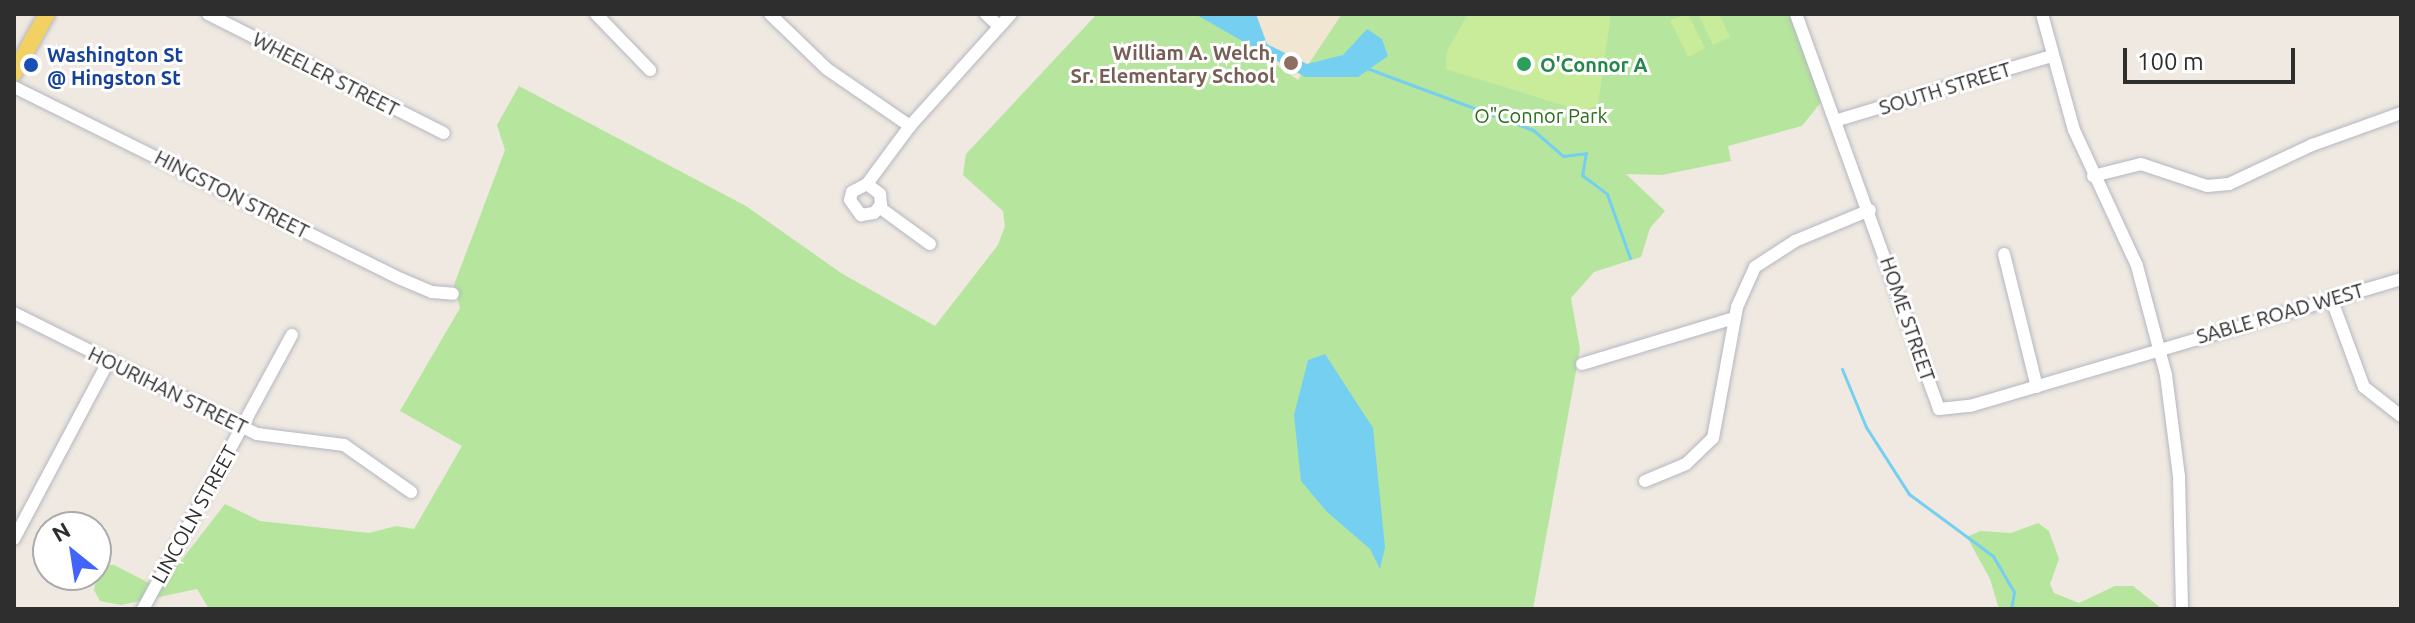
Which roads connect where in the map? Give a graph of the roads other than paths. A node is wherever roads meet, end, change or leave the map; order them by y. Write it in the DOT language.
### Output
graph roads {
  1 [pos="47,14"];
  2 [pos="208,14"];
  3 [pos="596,14"];
  4 [pos="770,14"];
  5 [pos="986,14"];
  6 [pos="1011,14"];
  7 [pos="1796,14"];
  8 [pos="2042,14"];
  9 [pos="999,26"];
  10 [pos="2052,56"];
  11 [pos="650,70"];
  12 [pos="14,73"];
  13 [pos="14,87"];
  14 [pos="2401,113"];
  15 [pos="1838,120"];
  16 [pos="910,126"];
  17 [pos="444,133"];
  18 [pos="2093,176"];
  19 [pos="867,184"];
  20 [pos="879,207"];
  21 [pos="1870,210"];
  22 [pos="930,244"];
  23 [pos="2004,254"];
  24 [pos="2401,279"];
  25 [pos="453,294"];
  26 [pos="2331,298"];
  27 [pos="14,313"];
  28 [pos="1734,318"];
  29 [pos="292,335"];
  30 [pos="2159,347"];
  31 [pos="109,360"];
  32 [pos="1582,364"];
  33 [pos="2037,387"];
  34 [pos="2401,416"];
  35 [pos="242,426"];
  36 [pos="1645,481"];
  37 [pos="411,492"];
  38 [pos="14,539"];
  39 [pos="143,609"];
  40 [pos="2182,609"];
  1 -- 12 [label="main road"];
  2 -- 17 [label="street, WHEELER STREET"];
  3 -- 11 [label="street"];
  4 -- 16 [label="street"];
  5 -- 9 [label="street"];
  6 -- 9 [label="street"];
  7 -- 15 [label="street, HOME STREET"];
  8 -- 10 [label="street"];
  9 -- 16 [label="street"];
  10 -- 15 [label="street, SOUTH STREET"];
  10 -- 18 [label="street"];
  13 -- 25 [label="street, HINGSTON STREET"];
  14 -- 18 [label="street"];
  15 -- 21 [label="street, HOME STREET"];
  16 -- 19 [label="street"];
  18 -- 30 [label="street"];
  19 -- 20 [label="street"];
  19 -- 20 [label="street"];
  20 -- 22 [label="street"];
  21 -- 28 [label="street"];
  21 -- 33 [label="street, HOME STREET"];
  23 -- 33 [label="street"];
  24 -- 26 [label="street, SABLE ROAD WEST"];
  26 -- 30 [label="street, SABLE ROAD WEST"];
  26 -- 34 [label="street"];
  27 -- 31 [label="street, HOURIHAN STREET"];
  28 -- 32 [label="street"];
  28 -- 36 [label="street"];
  29 -- 35 [label="street, LINCOLN STREET"];
  30 -- 33 [label="street, HOME STREET"];
  30 -- 40 [label="street"];
  31 -- 35 [label="street, HOURIHAN STREET"];
  31 -- 38 [label="street"];
  35 -- 37 [label="street, HOURIHAN STREET"];
  35 -- 39 [label="street, LINCOLN STREET"];
}
